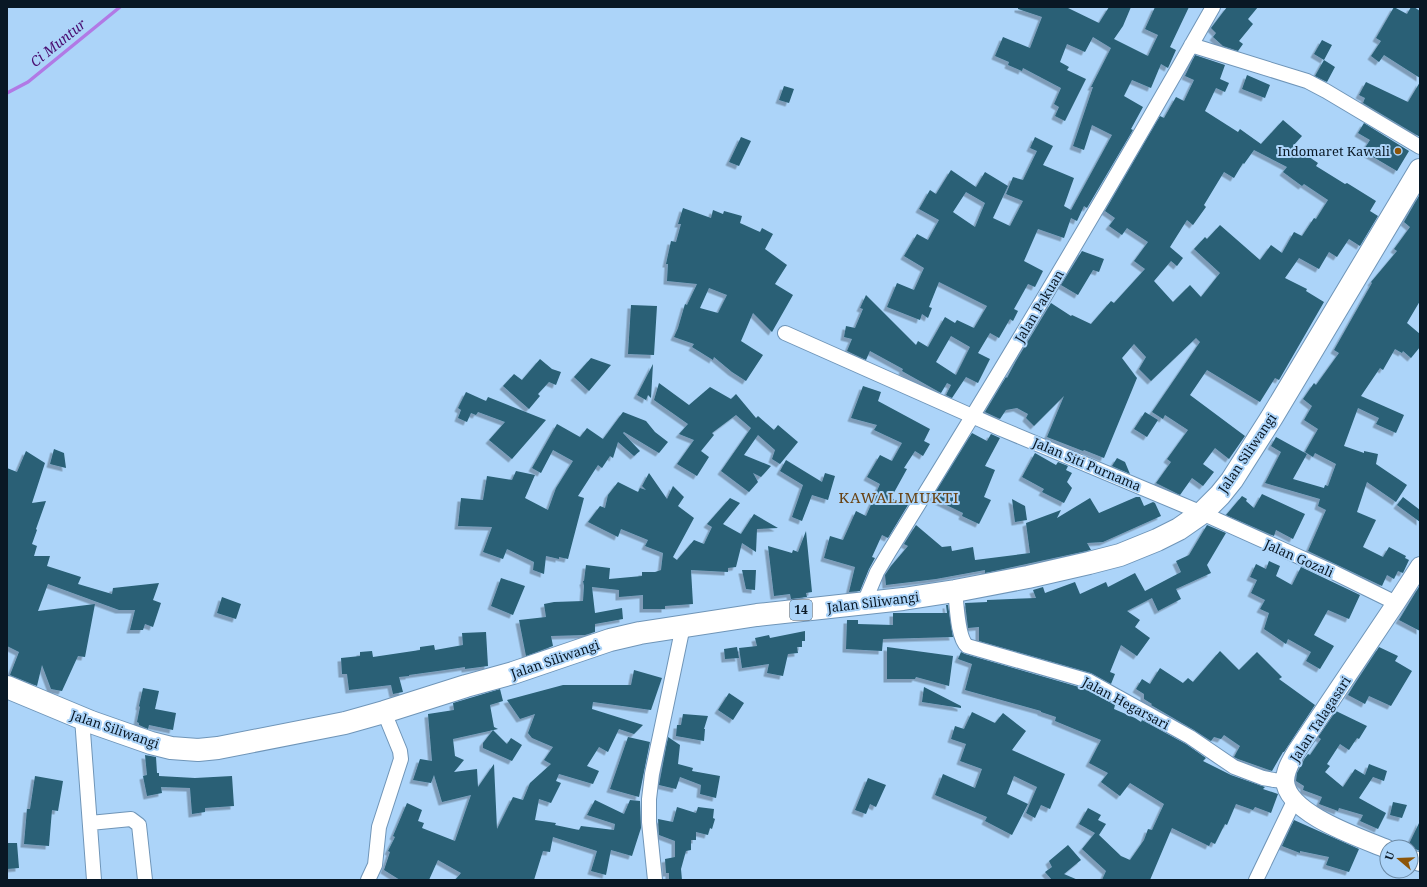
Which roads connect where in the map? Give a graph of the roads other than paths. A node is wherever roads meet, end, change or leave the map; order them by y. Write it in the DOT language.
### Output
graph roads {
  1 [pos="1213,7"];
  2 [pos="1191,45"];
  3 [pos="1420,147"];
  4 [pos="1420,170"];
  5 [pos="785,333"];
  6 [pos="973,416"];
  7 [pos="1202,513"];
  8 [pos="1420,566"];
  9 [pos="955,591"];
  10 [pos="1396,603"];
  11 [pos="864,604"];
  12 [pos="683,626"];
  13 [pos="7,687"];
  14 [pos="384,712"];
  15 [pos="82,718"];
  16 [pos="1285,781"];
  17 [pos="1295,799"];
  18 [pos="90,823"];
  19 [pos="1379,846"];
  20 [pos="94,880"];
  21 [pos="145,880"];
  22 [pos="368,880"];
  23 [pos="655,880"];
  24 [pos="1256,880"];
  1 -- 2 [label="street, Jalan Pakuan"];
  2 -- 3 [label="street"];
  2 -- 6 [label="street, Jalan Pakuan"];
  4 -- 7 [label="highway, Jalan Siliwangi / 14"];
  5 -- 6 [label="street, Jalan Siti Purnama"];
  6 -- 7 [label="street, Jalan Siti Purnama"];
  6 -- 11 [label="street, Jalan Pakuan"];
  7 -- 9 [label="highway, Jalan Siliwangi / 14"];
  7 -- 10 [label="street, Jalan Gozali"];
  8 -- 10 [label="street, Jalan Talagasari"];
  9 -- 11 [label="highway, Jalan Siliwangi / 14"];
  9 -- 16 [label="street, Jalan Hegarsari"];
  10 -- 16 [label="street, Jalan Talagasari"];
  11 -- 12 [label="highway, Jalan Siliwangi / 14"];
  12 -- 14 [label="highway, Jalan Siliwangi / 14"];
  12 -- 23 [label="street"];
  13 -- 15 [label="highway, Jalan Siliwangi / 14"];
  14 -- 15 [label="highway, Jalan Siliwangi / 14"];
  14 -- 22 [label="street"];
  15 -- 18 [label="street"];
  16 -- 17 [label="street"];
  17 -- 19 [label="street"];
  17 -- 24 [label="street"];
  18 -- 20 [label="street"];
  18 -- 21 [label="street"];
}
